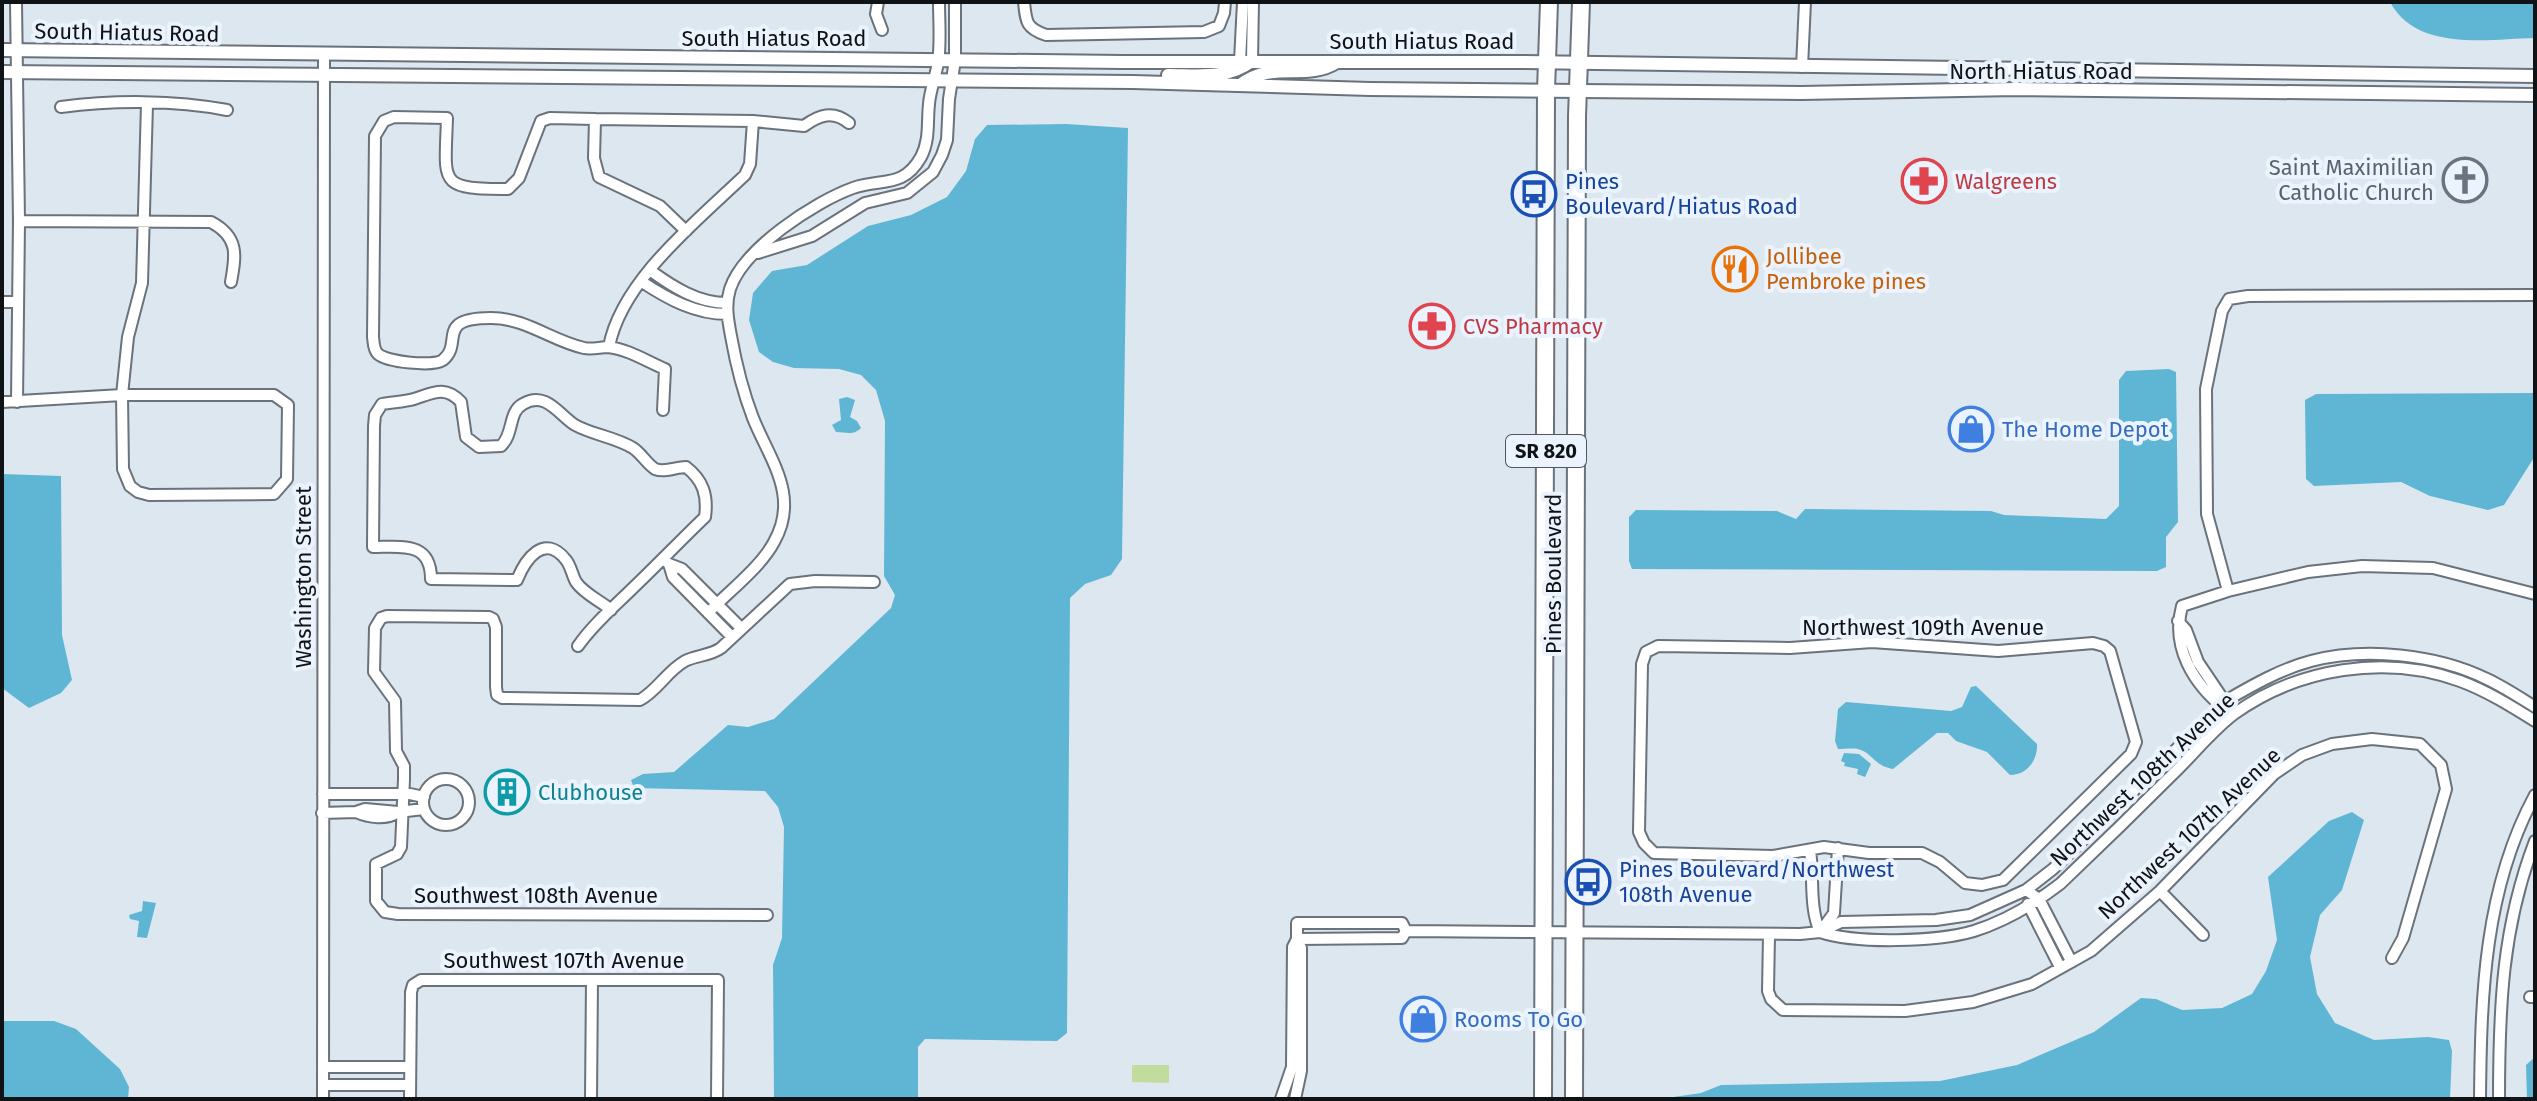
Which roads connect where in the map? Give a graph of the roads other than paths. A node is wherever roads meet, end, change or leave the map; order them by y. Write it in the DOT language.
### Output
graph roads {
  1 [pos="16,2"];
  2 [pos="878,2"];
  3 [pos="939,2"];
  4 [pos="955,2"];
  5 [pos="1024,2"];
  6 [pos="1225,2"];
  7 [pos="1243,2"];
  8 [pos="1253,2"];
  9 [pos="1549,2"];
  10 [pos="1581,2"];
  11 [pos="1805,2"];
  12 [pos="882,30"];
  13 [pos="8,50"];
  14 [pos="324,55"];
  15 [pos="939,60"];
  16 [pos="955,60"];
  17 [pos="1246,61"];
  18 [pos="1340,61"];
  19 [pos="1547,62"];
  20 [pos="1579,63"];
  21 [pos="1802,67"];
  22 [pos="2,72"];
  23 [pos="18,72"];
  24 [pos="323,74"];
  25 [pos="2535,77"];
  26 [pos="934,80"];
  27 [pos="953,81"];
  28 [pos="1133,82"];
  29 [pos="1240,85"];
  30 [pos="1546,90"];
  31 [pos="1578,90"];
  32 [pos="2419,95"];
  33 [pos="2535,95"];
  34 [pos="147,104"];
  35 [pos="61,107"];
  36 [pos="227,110"];
  37 [pos="595,119"];
  38 [pos="753,121"];
  39 [pos="849,123"];
  40 [pos="19,221"];
  41 [pos="142,221"];
  42 [pos="686,231"];
  43 [pos="757,253"];
  44 [pos="651,271"];
  45 [pos="231,282"];
  46 [pos="642,282"];
  47 [pos="2535,295"];
  48 [pos="2,302"];
  49 [pos="18,302"];
  50 [pos="727,308"];
  51 [pos="609,347"];
  52 [pos="122,395"];
  53 [pos="2,402"];
  54 [pos="17,402"];
  55 [pos="663,410"];
  56 [pos="666,562"];
  57 [pos="874,582"];
  58 [pos="2228,591"];
  59 [pos="2532,594"];
  60 [pos="717,604"];
  61 [pos="611,610"];
  62 [pos="708,613"];
  63 [pos="741,628"];
  64 [pos="732,637"];
  65 [pos="578,646"];
  66 [pos="2223,704"];
  67 [pos="2535,707"];
  68 [pos="2233,715"];
  69 [pos="2535,721"];
  70 [pos="323,794"];
  71 [pos="365,794"];
  72 [pos="2535,795"];
  73 [pos="424,797"];
  74 [pos="402,805"];
  75 [pos="424,809"];
  76 [pos="360,811"];
  77 [pos="322,813"];
  78 [pos="2535,841"];
  79 [pos="1838,848"];
  80 [pos="1810,850"];
  81 [pos="2026,890"];
  82 [pos="2160,891"];
  83 [pos="2039,899"];
  84 [pos="2029,907"];
  85 [pos="767,915"];
  86 [pos="1544,930"];
  87 [pos="1406,931"];
  88 [pos="1573,931"];
  89 [pos="1820,932"];
  90 [pos="1769,935"];
  91 [pos="2203,935"];
  92 [pos="1297,939"];
  93 [pos="2392,958"];
  94 [pos="2071,961"];
  95 [pos="2060,967"];
  96 [pos="592,980"];
  97 [pos="324,1067"];
  98 [pos="377,1067"];
  99 [pos="409,1067"];
  100 [pos="323,1085"];
  101 [pos="376,1085"];
  102 [pos="410,1085"];
  103 [pos="323,1099"];
  104 [pos="410,1099"];
  105 [pos="591,1099"];
  106 [pos="717,1099"];
  107 [pos="1281,1099"];
  108 [pos="1295,1099"];
  109 [pos="1543,1099"];
  110 [pos="1574,1099"];
  111 [pos="2480,1099"];
  112 [pos="2499,1099"];
  1 -- 13 [label="street"];
  2 -- 12 [label="street"];
  3 -- 15 [label="street"];
  4 -- 16 [label="street"];
  5 -- 6 [label="street"];
  7 -- 17 [label="street"];
  8 -- 17 [label="street"];
  9 -- 19 [label="highway, Pines Boulevard / SR 820"];
  10 -- 20 [label="highway, Pines Boulevard / SR 820"];
  11 -- 21 [label="street"];
  13 -- 14 [label="main road, South Hiatus Road"];
  13 -- 23 [label="street"];
  14 -- 15 [label="main road, South Hiatus Road"];
  14 -- 24 [label="street, Washington Street"];
  15 -- 16 [label="main road, South Hiatus Road"];
  15 -- 26 [label="street"];
  16 -- 17 [label="main road, South Hiatus Road"];
  16 -- 27 [label="street"];
  17 -- 18 [label="main road, South Hiatus Road"];
  17 -- 28 [label="main road"];
  18 -- 19 [label="main road, South Hiatus Road"];
  18 -- 29 [label="main road"];
  19 -- 20 [label="main road, North Hiatus Road"];
  19 -- 30 [label="highway, Pines Boulevard / SR 820"];
  20 -- 21 [label="main road, North Hiatus Road"];
  20 -- 31 [label="highway, Pines Boulevard / SR 820"];
  21 -- 25 [label="main road, North Hiatus Road"];
  22 -- 23 [label="main road, South Hiatus Road"];
  23 -- 24 [label="main road, South Hiatus Road"];
  23 -- 40 [label="street"];
  24 -- 26 [label="main road, South Hiatus Road"];
  24 -- 70 [label="street, Washington Street"];
  25 -- 32 [label="main road"];
  26 -- 27 [label="main road, South Hiatus Road"];
  26 -- 43 [label="street"];
  27 -- 28 [label="main road, South Hiatus Road"];
  27 -- 43 [label="street"];
  28 -- 29 [label="main road, South Hiatus Road"];
  29 -- 30 [label="main road, South Hiatus Road"];
  30 -- 31 [label="main road, North Hiatus Road"];
  30 -- 86 [label="highway, Pines Boulevard / SR 820"];
  31 -- 32 [label="main road, North Hiatus Road"];
  31 -- 88 [label="highway, Pines Boulevard / SR 820"];
  32 -- 33 [label="main road, North Hiatus Road"];
  34 -- 35 [label="street"];
  34 -- 36 [label="street"];
  34 -- 41 [label="street"];
  37 -- 38 [label="street"];
  37 -- 42 [label="street"];
  37 -- 51 [label="street"];
  38 -- 39 [label="street"];
  38 -- 42 [label="street"];
  40 -- 41 [label="street"];
  40 -- 49 [label="street"];
  41 -- 45 [label="street"];
  41 -- 52 [label="street"];
  42 -- 44 [label="street"];
  43 -- 50 [label="street"];
  44 -- 46 [label="street"];
  44 -- 50 [label="street"];
  46 -- 50 [label="street"];
  46 -- 51 [label="street"];
  47 -- 58 [label="street"];
  48 -- 49 [label="street"];
  49 -- 54 [label="street"];
  50 -- 60 [label="street"];
  51 -- 55 [label="street"];
  52 -- 52 [label="street"];
  52 -- 54 [label="street"];
  53 -- 54 [label="street"];
  56 -- 60 [label="street"];
  56 -- 61 [label="street"];
  56 -- 61 [label="street"];
  56 -- 62 [label="street"];
  57 -- 63 [label="street"];
  58 -- 59 [label="street"];
  58 -- 66 [label="street"];
  60 -- 62 [label="street"];
  60 -- 63 [label="street"];
  61 -- 65 [label="street"];
  62 -- 64 [label="street"];
  63 -- 64 [label="street"];
  64 -- 74 [label="street"];
  66 -- 67 [label="street, Northwest 108th Avenue"];
  66 -- 68 [label="street"];
  66 -- 81 [label="street, Northwest 108th Avenue"];
  68 -- 69 [label="street, Northwest 108th Avenue"];
  68 -- 83 [label="street, Northwest 108th Avenue"];
  70 -- 71 [label="street"];
  70 -- 77 [label="street, Washington Street"];
  71 -- 74 [label="street"];
  71 -- 76 [label="street"];
  72 -- 111 [label="street"];
  73 -- 74 [label="street"];
  73 -- 75 [label="street"];
  73 -- 75 [label="street"];
  74 -- 75 [label="street"];
  74 -- 76 [label="street"];
  74 -- 85 [label="street, Southwest 108th Avenue"];
  76 -- 77 [label="street"];
  77 -- 97 [label="street, Washington Street"];
  78 -- 112 [label="street"];
  79 -- 80 [label="street"];
  79 -- 80 [label="street, Northwest 109th Avenue"];
  79 -- 89 [label="street"];
  80 -- 89 [label="street"];
  81 -- 83 [label="street"];
  81 -- 84 [label="street"];
  81 -- 89 [label="street, Northwest 108th Avenue"];
  82 -- 91 [label="street"];
  82 -- 93 [label="street, Northwest 107th Avenue"];
  82 -- 94 [label="street, Northwest 107th Avenue"];
  83 -- 84 [label="street, Northwest 108th Avenue"];
  83 -- 94 [label="street"];
  84 -- 89 [label="street, Northwest 108th Avenue"];
  84 -- 95 [label="street"];
  86 -- 87 [label="street, Northwest 108th Avenue"];
  86 -- 88 [label="street, Northwest 108th Avenue"];
  86 -- 109 [label="highway, Pines Boulevard / SR 820"];
  87 -- 92 [label="street, Northwest 108th Avenue"];
  87 -- 92 [label="street, Northwest 108th Avenue"];
  88 -- 90 [label="street, Northwest 108th Avenue"];
  88 -- 110 [label="highway, Pines Boulevard / SR 820"];
  89 -- 90 [label="street, Northwest 108th Avenue"];
  90 -- 95 [label="street, Northwest 107th Avenue"];
  92 -- 107 [label="street"];
  92 -- 108 [label="street"];
  94 -- 95 [label="street, Northwest 107th Avenue"];
  96 -- 99 [label="street, Southwest 107th Avenue"];
  96 -- 105 [label="street"];
  96 -- 106 [label="street, Southwest 107th Avenue"];
  97 -- 98 [label="street"];
  97 -- 100 [label="street, Washington Street"];
  98 -- 99 [label="street"];
  98 -- 101 [label="street"];
  99 -- 102 [label="street"];
  100 -- 101 [label="street"];
  100 -- 103 [label="street, Washington Street"];
  101 -- 102 [label="street"];
  102 -- 104 [label="street"];
}
